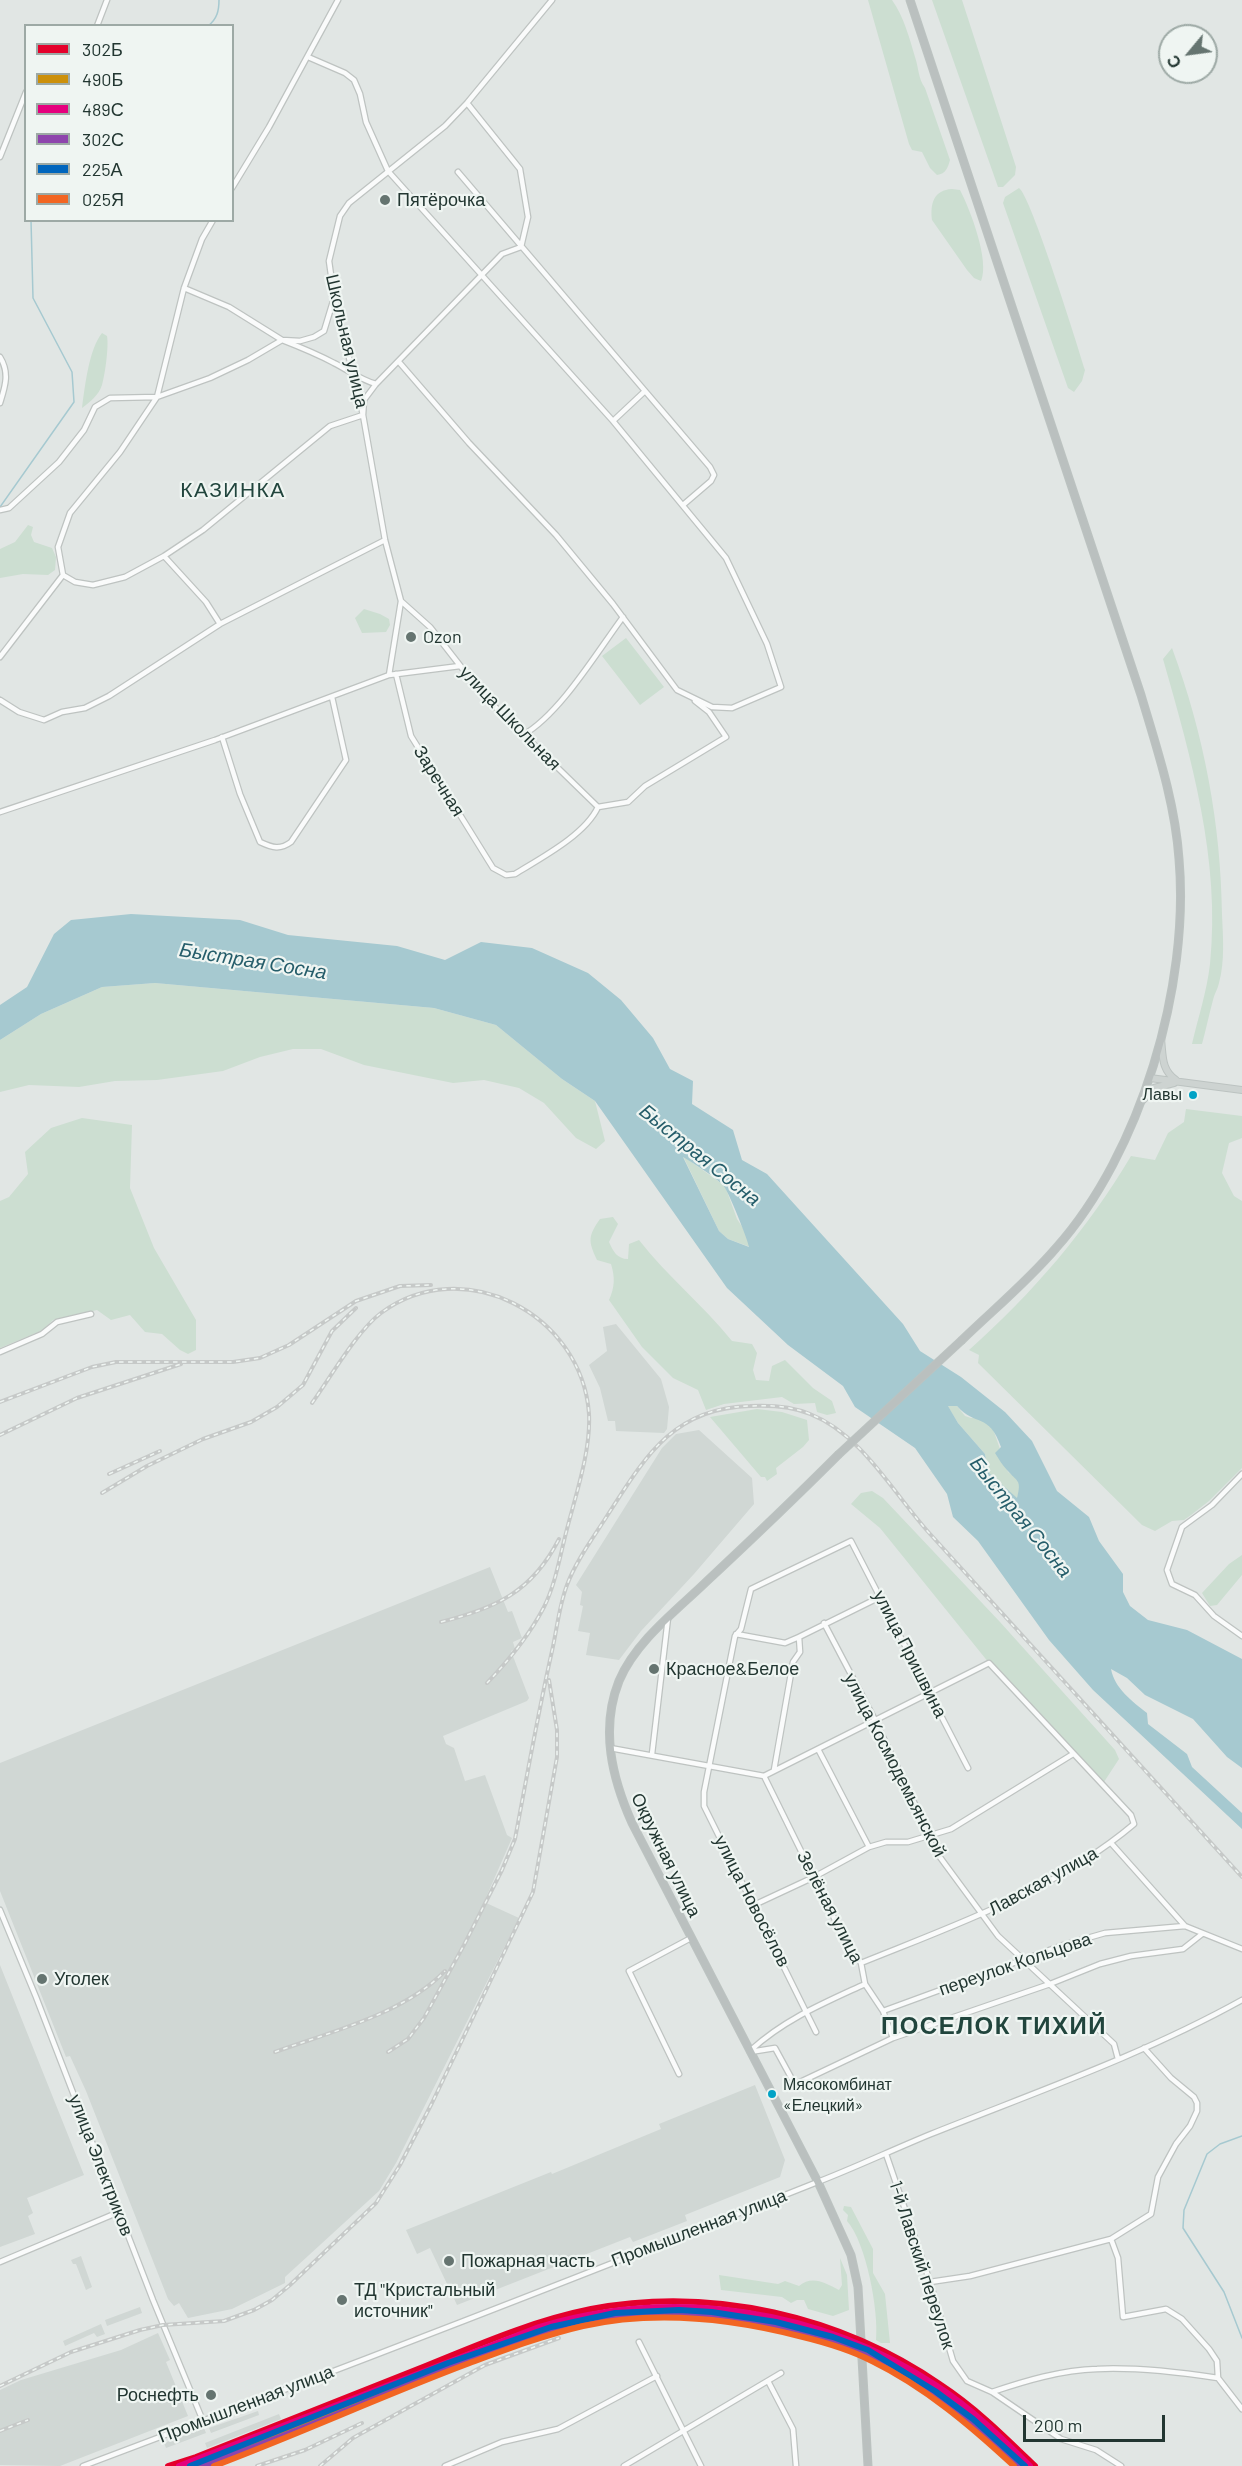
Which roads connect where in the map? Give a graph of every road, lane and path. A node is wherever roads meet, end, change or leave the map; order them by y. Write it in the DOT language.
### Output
graph roads {
  1 [pos="107,0"];
  2 [pos="338,0"];
  3 [pos="552,0"];
  4 [pos="910,0"];
  5 [pos="98,24"];
  6 [pos="308,57"];
  7 [pos="24,97"];
  8 [pos="467,103"];
  9 [pos="0,158"];
  10 [pos="388,171"];
  11 [pos="458,172"];
  12 [pos="234,185"];
  13 [pos="212,222"];
  14 [pos="521,248"];
  15 [pos="482,274"];
  16 [pos="184,288"];
  17 [pos="334,296"];
  18 [pos="282,340"];
  19 [pos="0,357"];
  20 [pos="399,362"];
  21 [pos="353,372"];
  22 [pos="376,384"];
  23 [pos="645,391"];
  24 [pos="157,397"];
  25 [pos="0,403"];
  26 [pos="363,415"];
  27 [pos="613,421"];
  28 [pos="683,505"];
  29 [pos="0,510"];
  30 [pos="385,540"];
  31 [pos="164,556"];
  32 [pos="63,575"];
  33 [pos="401,601"];
  34 [pos="623,617"];
  35 [pos="220,624"];
  36 [pos="0,657"];
  37 [pos="460,666"];
  38 [pos="396,674"];
  39 [pos="389,675"];
  40 [pos="684,693"];
  41 [pos="333,697"];
  42 [pos="0,700"];
  43 [pos="524,735"];
  44 [pos="222,737"];
  45 [pos="598,807"];
  46 [pos="0,812"];
  47 [pos="1161,1034"];
  48 [pos="1150,1078"];
  49 [pos="1179,1082"];
  50 [pos="1242,1090"];
  51 [pos="1142,1101"];
  52 [pos="91,1314"];
  53 [pos="0,1352"];
  54 [pos="1242,1474"];
  55 [pos="851,1541"];
  56 [pos="880,1597"];
  57 [pos="669,1618"];
  58 [pos="824,1623"];
  59 [pos="736,1634"];
  60 [pos="799,1636"];
  61 [pos="1242,1636"];
  62 [pos="931,1693"];
  63 [pos="875,1720"];
  64 [pos="610,1748"];
  65 [pos="818,1749"];
  66 [pos="652,1754"];
  67 [pos="1073,1754"];
  68 [pos="710,1766"];
  69 [pos="968,1768"];
  70 [pos="774,1770"];
  71 [pos="764,1776"];
  72 [pos="930,1836"];
  73 [pos="1111,1843"];
  74 [pos="868,1847"];
  75 [pos="814,1877"];
  76 [pos="754,1905"];
  77 [pos="0,1910"];
  78 [pos="981,1914"];
  79 [pos="1185,1926"];
  80 [pos="1202,1934"];
  81 [pos="691,1938"];
  82 [pos="1242,1949"];
  83 [pos="1025,1959"];
  84 [pos="861,1963"];
  85 [pos="865,1984"];
  86 [pos="1050,1984"];
  87 [pos="1242,2000"];
  88 [pos="807,2011"];
  89 [pos="883,2011"];
  90 [pos="816,2032"];
  91 [pos="893,2038"];
  92 [pos="1144,2048"];
  93 [pos="750,2052"];
  94 [pos="1118,2059"];
  95 [pos="679,2074"];
  96 [pos="886,2154"];
  97 [pos="818,2182"];
  98 [pos="119,2212"];
  99 [pos="1111,2240"];
  100 [pos="0,2262"];
  101 [pos="930,2282"];
  102 [pos="639,2342"];
  103 [pos="781,2373"];
  104 [pos="657,2376"];
  105 [pos="1218,2378"];
  106 [pos="768,2381"];
  107 [pos="992,2392"];
  108 [pos="1242,2409"];
  109 [pos="202,2421"];
  110 [pos="683,2433"];
  111 [pos="82,2466"];
  112 [pos="445,2466"];
  113 [pos="624,2466"];
  114 [pos="701,2466"];
  115 [pos="796,2466"];
  116 [pos="868,2466"];
  117 [pos="1121,2466"];
  1 -- 5 [label="street"];
  2 -- 6 [label="street"];
  3 -- 8 [label="street, Школьная улица"];
  4 -- 47 [label="highway, Окружная улица"];
  6 -- 10 [label="street"];
  6 -- 12 [label="street"];
  7 -- 9 [label="street"];
  8 -- 10 [label="street, Школьная улица"];
  8 -- 14 [label="street"];
  10 -- 15 [label="street"];
  10 -- 17 [label="street, Школьная улица"];
  11 -- 14 [label="street"];
  13 -- 16 [label="street"];
  14 -- 15 [label="street"];
  14 -- 23 [label="street"];
  15 -- 20 [label="street"];
  15 -- 27 [label="street"];
  16 -- 18 [label="street"];
  16 -- 24 [label="street"];
  17 -- 18 [label="street"];
  17 -- 21 [label="street, Школьная улица"];
  18 -- 21 [label="street"];
  18 -- 24 [label="street"];
  19 -- 25 [label="street"];
  20 -- 22 [label="street"];
  20 -- 34 [label="street"];
  21 -- 22 [label="street"];
  21 -- 26 [label="street, Школьная улица"];
  22 -- 26 [label="street"];
  23 -- 27 [label="street"];
  23 -- 28 [label="street"];
  24 -- 29 [label="street"];
  24 -- 32 [label="street"];
  26 -- 30 [label="street, Школьная улица"];
  26 -- 31 [label="street"];
  27 -- 28 [label="street"];
  28 -- 40 [label="street"];
  30 -- 33 [label="street, Школьная улица"];
  30 -- 35 [label="street"];
  31 -- 32 [label="street"];
  31 -- 35 [label="street"];
  32 -- 36 [label="street"];
  33 -- 37 [label="street, улица Школьная"];
  33 -- 39 [label="street"];
  34 -- 40 [label="street"];
  34 -- 43 [label="street"];
  35 -- 42 [label="street"];
  37 -- 38 [label="street"];
  37 -- 43 [label="street, улица Школьная"];
  38 -- 39 [label="street"];
  38 -- 45 [label="street, Заречная"];
  39 -- 41 [label="street"];
  40 -- 45 [label="street"];
  41 -- 44 [label="street"];
  41 -- 44 [label="street"];
  43 -- 45 [label="street, улица Школьная"];
  44 -- 46 [label="street"];
  47 -- 48 [label="highway, Окружная улица"];
  47 -- 49 [label="main road"];
  48 -- 49 [label="main road"];
  48 -- 51 [label="highway, Окружная улица"];
  49 -- 50 [label="main road"];
  49 -- 51 [label="main road"];
  51 -- 57 [label="highway, Окружная улица, bridge"];
  52 -- 53 [label="street"];
  54 -- 61 [label="street"];
  55 -- 56 [label="street, улица Пришвина"];
  55 -- 59 [label="street, улица Новосёлов"];
  56 -- 58 [label="street"];
  56 -- 62 [label="street, улица Пришвина"];
  57 -- 64 [label="highway, Окружная улица"];
  57 -- 66 [label="street"];
  58 -- 60 [label="street"];
  58 -- 63 [label="street, улица Космодемьянской"];
  59 -- 60 [label="street"];
  59 -- 68 [label="street, улица Новосёлов"];
  60 -- 70 [label="street"];
  62 -- 63 [label="street"];
  62 -- 67 [label="street"];
  62 -- 69 [label="street, улица Пришвина"];
  63 -- 65 [label="street"];
  63 -- 72 [label="street, улица Космодемьянской"];
  64 -- 66 [label="street"];
  64 -- 81 [label="highway, Окружная улица"];
  65 -- 70 [label="street"];
  65 -- 74 [label="street"];
  66 -- 68 [label="street"];
  67 -- 72 [label="street"];
  67 -- 73 [label="street, Лавская улица"];
  68 -- 71 [label="street"];
  68 -- 76 [label="street, улица Новосёлов"];
  70 -- 71 [label="street"];
  71 -- 75 [label="street, Зелёная улица"];
  72 -- 74 [label="street"];
  72 -- 78 [label="street, улица Космодемьянской"];
  73 -- 78 [label="street, Лавская улица"];
  73 -- 79 [label="street"];
  74 -- 75 [label="street"];
  75 -- 76 [label="street"];
  75 -- 84 [label="street, Зелёная улица"];
  76 -- 88 [label="street, улица Новосёлов"];
  77 -- 98 [label="street, улица Электриков"];
  78 -- 83 [label="street, улица Космодемьянской"];
  78 -- 84 [label="street, Лавская улица"];
  79 -- 80 [label="street"];
  79 -- 83 [label="street, переулок Кольцова"];
  80 -- 82 [label="street"];
  80 -- 86 [label="street"];
  81 -- 93 [label="highway, Окружная улица"];
  81 -- 95 [label="street"];
  83 -- 86 [label="street, улица Космодемьянской"];
  83 -- 89 [label="street, переулок Кольцова"];
  84 -- 85 [label="street, Зелёная улица"];
  85 -- 88 [label="street"];
  85 -- 89 [label="street, Зелёная улица"];
  86 -- 91 [label="street"];
  86 -- 94 [label="street, улица Космодемьянской"];
  87 -- 92 [label="street, Промышленная улица"];
  88 -- 90 [label="street, улица Новосёлов"];
  88 -- 93 [label="street"];
  89 -- 91 [label="street, Зелёная улица"];
  91 -- 93 [label="street"];
  92 -- 94 [label="street, Промышленная улица"];
  92 -- 99 [label="street"];
  93 -- 97 [label="highway, Окружная улица"];
  94 -- 96 [label="street, Промышленная улица"];
  96 -- 97 [label="street, Промышленная улица"];
  96 -- 101 [label="street, 1-й Лавский переулок"];
  97 -- 109 [label="street, Промышленная улица"];
  97 -- 116 [label="highway, Окружная улица"];
  98 -- 100 [label="street"];
  98 -- 109 [label="street, улица Электриков"];
  99 -- 101 [label="street"];
  99 -- 105 [label="street"];
  101 -- 107 [label="street, 1-й Лавский переулок"];
  102 -- 104 [label="street"];
  103 -- 106 [label="street"];
  104 -- 110 [label="street"];
  104 -- 112 [label="street"];
  105 -- 107 [label="street"];
  105 -- 108 [label="street"];
  106 -- 110 [label="street"];
  106 -- 115 [label="street"];
  107 -- 117 [label="street, 1-й Лавский переулок"];
  109 -- 111 [label="street, Промышленная улица"];
  110 -- 113 [label="street"];
  110 -- 114 [label="street"];
}
